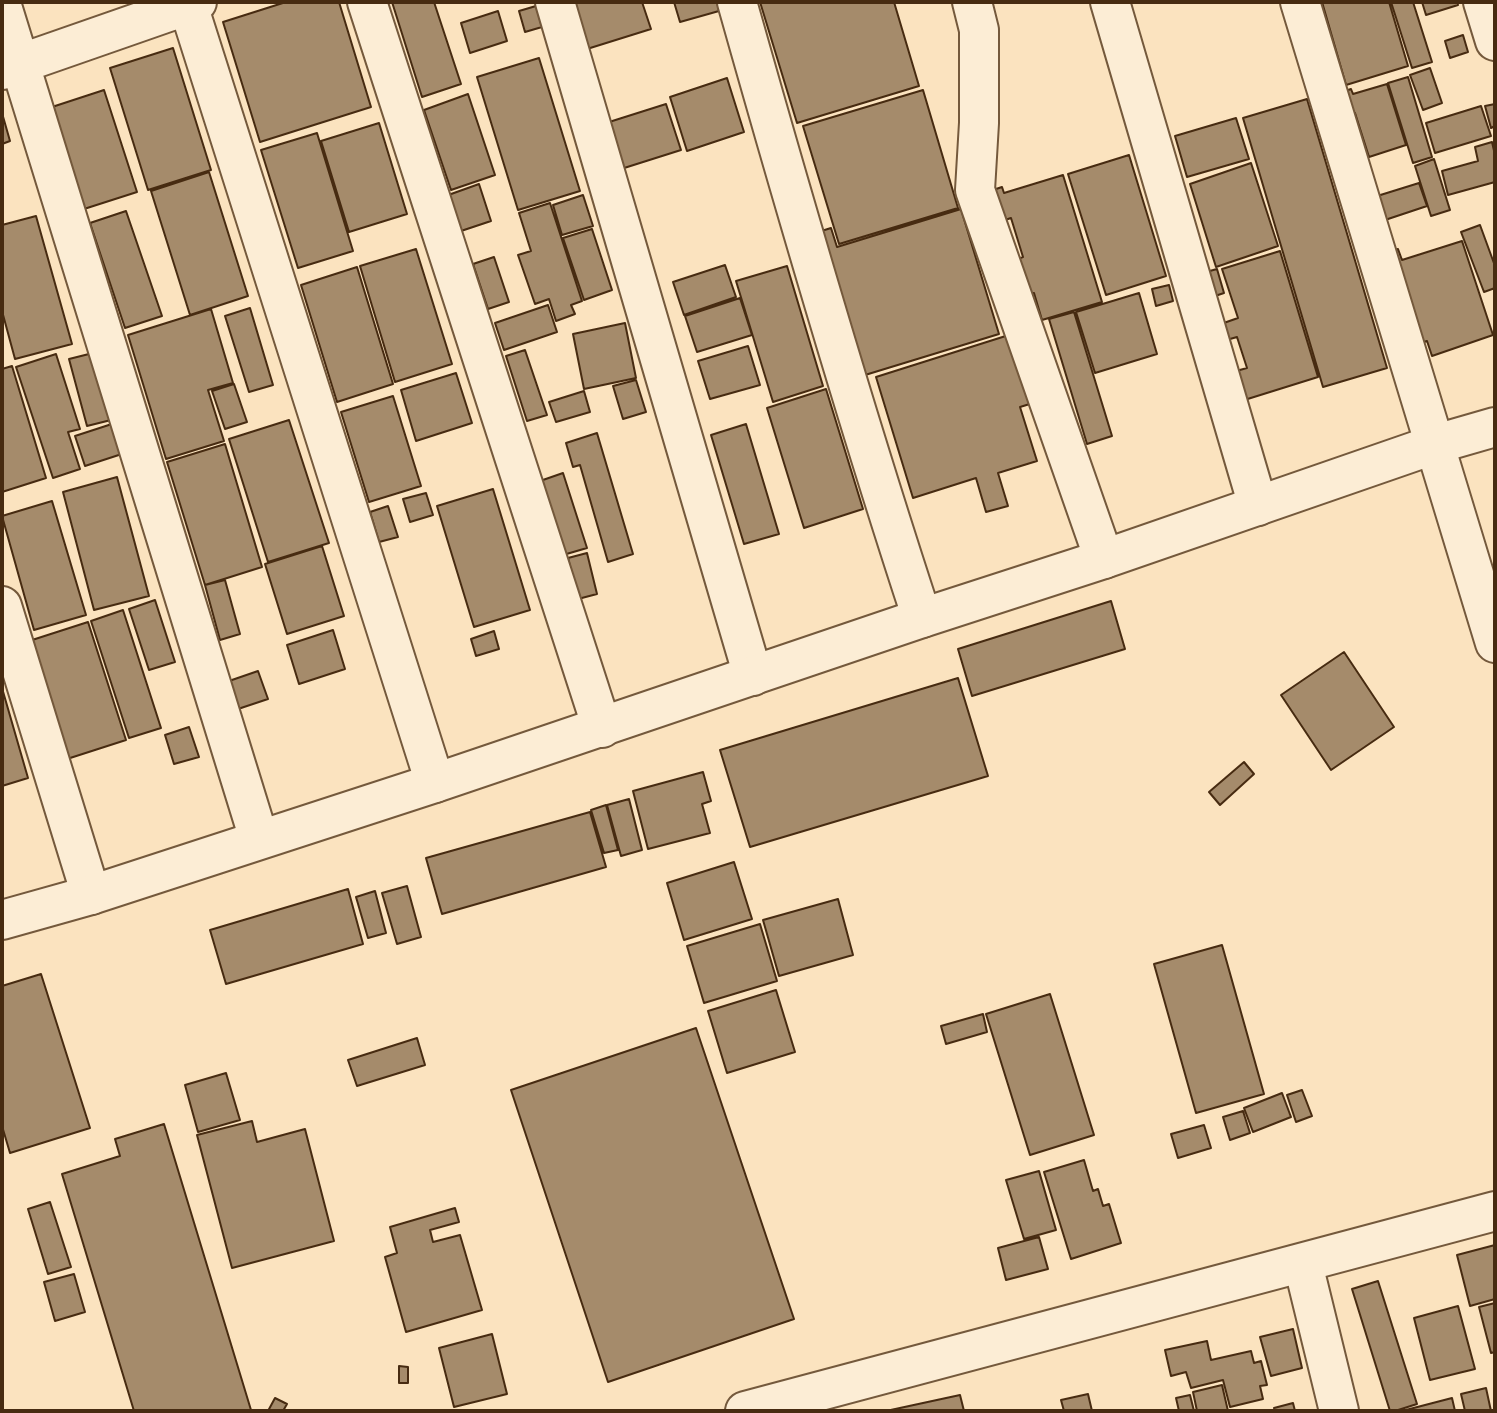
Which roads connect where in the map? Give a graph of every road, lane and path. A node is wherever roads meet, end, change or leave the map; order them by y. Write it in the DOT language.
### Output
graph roads {
  1 [pos="367,2"];
  2 [pos="555,2"];
  3 [pos="737,2"];
  4 [pos="972,2"];
  5 [pos="1110,2"];
  6 [pos="1300,2"];
  7 [pos="1483,2"];
  8 [pos="192,3"];
  9 [pos="2,6"];
  10 [pos="1495,41"];
  11 [pos="11,67"];
  12 [pos="1495,426"];
  13 [pos="1436,444"];
  14 [pos="1258,506"];
  15 [pos="1104,559"];
  16 [pos="2,606"];
  17 [pos="922,618"];
  18 [pos="1495,643"];
  19 [pos="753,677"];
  20 [pos="602,728"];
  21 [pos="435,783"];
  22 [pos="259,839"];
  23 [pos="91,895"];
  24 [pos="2,920"];
  25 [pos="1495,1210"];
  26 [pos="1303,1264"];
  27 [pos="745,1411"];
  28 [pos="1339,1411"];
  1 -- 20 [label="street"];
  2 -- 19 [label="street"];
  3 -- 17 [label="street"];
  4 -- 15 [label="street"];
  5 -- 14 [label="street"];
  6 -- 13 [label="street"];
  7 -- 10 [label="street"];
  8 -- 11 [label="street"];
  8 -- 21 [label="street"];
  9 -- 11 [label="street"];
  11 -- 22 [label="street"];
  12 -- 13 [label="street"];
  13 -- 14 [label="street"];
  13 -- 18 [label="street"];
  14 -- 15 [label="street"];
  15 -- 17 [label="street"];
  16 -- 23 [label="street"];
  17 -- 19 [label="street"];
  19 -- 20 [label="street"];
  20 -- 21 [label="street"];
  21 -- 22 [label="street"];
  22 -- 23 [label="street"];
  23 -- 24 [label="street"];
  25 -- 26 [label="street"];
  26 -- 27 [label="street"];
  26 -- 28 [label="street"];
}
